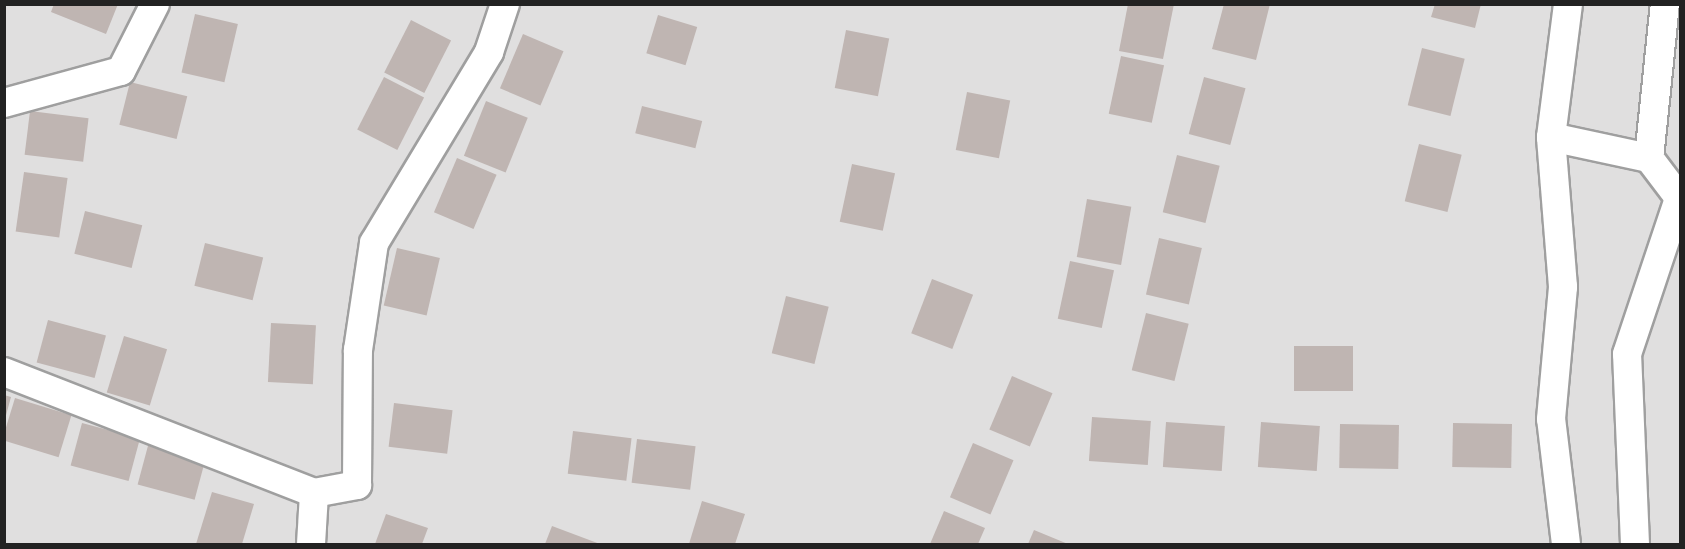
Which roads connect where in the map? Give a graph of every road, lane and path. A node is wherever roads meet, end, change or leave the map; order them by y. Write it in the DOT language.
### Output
graph roads {
  1 [pos="155,4"];
  2 [pos="505,4"];
  3 [pos="1568,4"];
  4 [pos="1665,4"];
  5 [pos="4,103"];
  6 [pos="1551,137"];
  7 [pos="1649,158"];
  8 [pos="1680,199"];
  9 [pos="4,372"];
  10 [pos="314,493"];
  11 [pos="311,544"];
  12 [pos="1566,544"];
  13 [pos="1635,544"];
  1 -- 5 [label="street"];
  2 -- 10 [label="street"];
  3 -- 6 [label="street"];
  4 -- 7 [label="street"];
  6 -- 7 [label="street"];
  6 -- 12 [label="street"];
  7 -- 8 [label="street"];
  8 -- 13 [label="street"];
  9 -- 10 [label="street"];
  10 -- 11 [label="street"];
}
